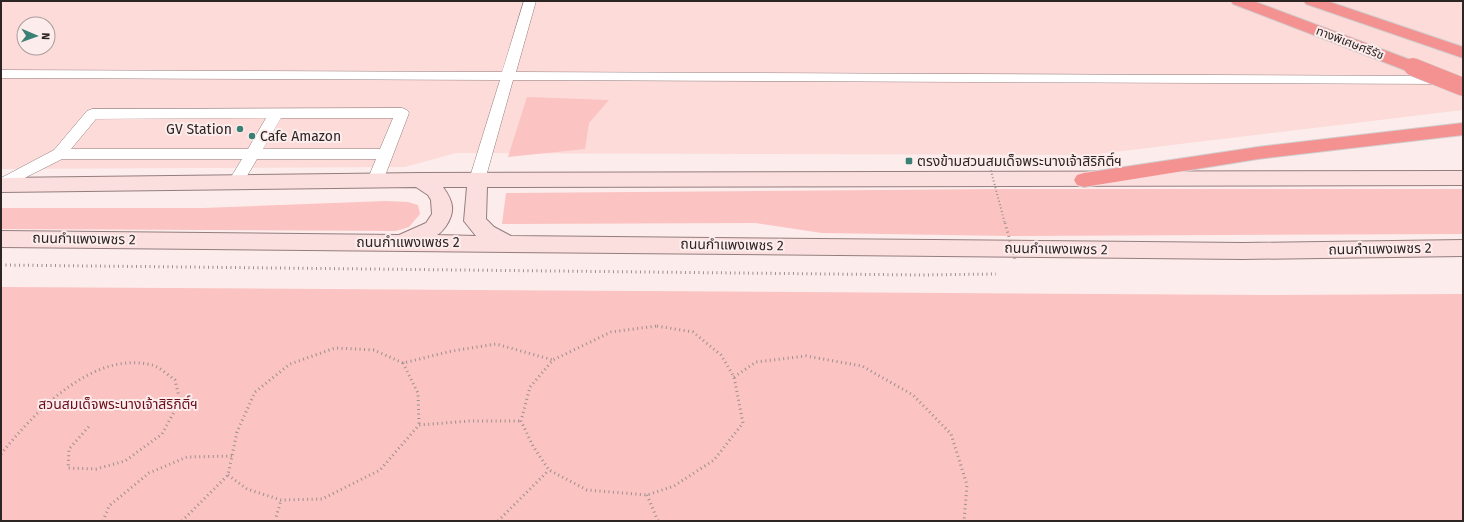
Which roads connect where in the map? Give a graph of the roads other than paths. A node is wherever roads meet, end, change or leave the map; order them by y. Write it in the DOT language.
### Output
graph roads {
  1 [pos="530,1"];
  2 [pos="1238,1"];
  3 [pos="1312,1"];
  4 [pos="1463,53"];
  5 [pos="1413,67"];
  6 [pos="1,74"];
  7 [pos="507,77"];
  8 [pos="1463,80"];
  9 [pos="1463,84"];
  10 [pos="1463,87"];
  11 [pos="276,114"];
  12 [pos="1463,129"];
  13 [pos="1357,141"];
  14 [pos="1463,143"];
  15 [pos="59,154"];
  16 [pos="253,154"];
  17 [pos="386,154"];
  18 [pos="1463,178"];
  19 [pos="420,180"];
  20 [pos="477,180"];
  21 [pos="1084,180"];
  22 [pos="375,181"];
  23 [pos="236,182"];
  24 [pos="1,185"];
  25 [pos="1,239"];
  26 [pos="402,242"];
  27 [pos="506,243"];
  28 [pos="1463,248"];
  1 -- 7 [label="lane"];
  2 -- 5 [label="highway, ทางพิเศษศรีรัช"];
  3 -- 4 [label="highway, ทางพิเศษศรีรัช"];
  5 -- 9 [label="highway, ทางพิเศษศรีรัช, bridge"];
  5 -- 10 [label="highway, bridge"];
  6 -- 7 [label="lane"];
  7 -- 8 [label="lane"];
  7 -- 20 [label="lane"];
  11 -- 15 [label="lane"];
  11 -- 16 [label="lane"];
  11 -- 17 [label="lane"];
  12 -- 13 [label="highway"];
  13 -- 14 [label="highway"];
  13 -- 21 [label="highway"];
  15 -- 16 [label="lane"];
  15 -- 24 [label="lane"];
  16 -- 17 [label="lane"];
  16 -- 23 [label="lane"];
  17 -- 22 [label="lane"];
  18 -- 21 [label="main road"];
  19 -- 20 [label="main road"];
  19 -- 22 [label="main road"];
  19 -- 26 [label="main road"];
  20 -- 21 [label="main road"];
  20 -- 27 [label="main road"];
  22 -- 23 [label="main road"];
  23 -- 24 [label="main road"];
  25 -- 26 [label="main road, ถนนกำแพงเพชร 2"];
  26 -- 27 [label="main road, ถนนกำแพงเพชร 2"];
  27 -- 28 [label="main road, ถนนกำแพงเพชร 2"];
}
